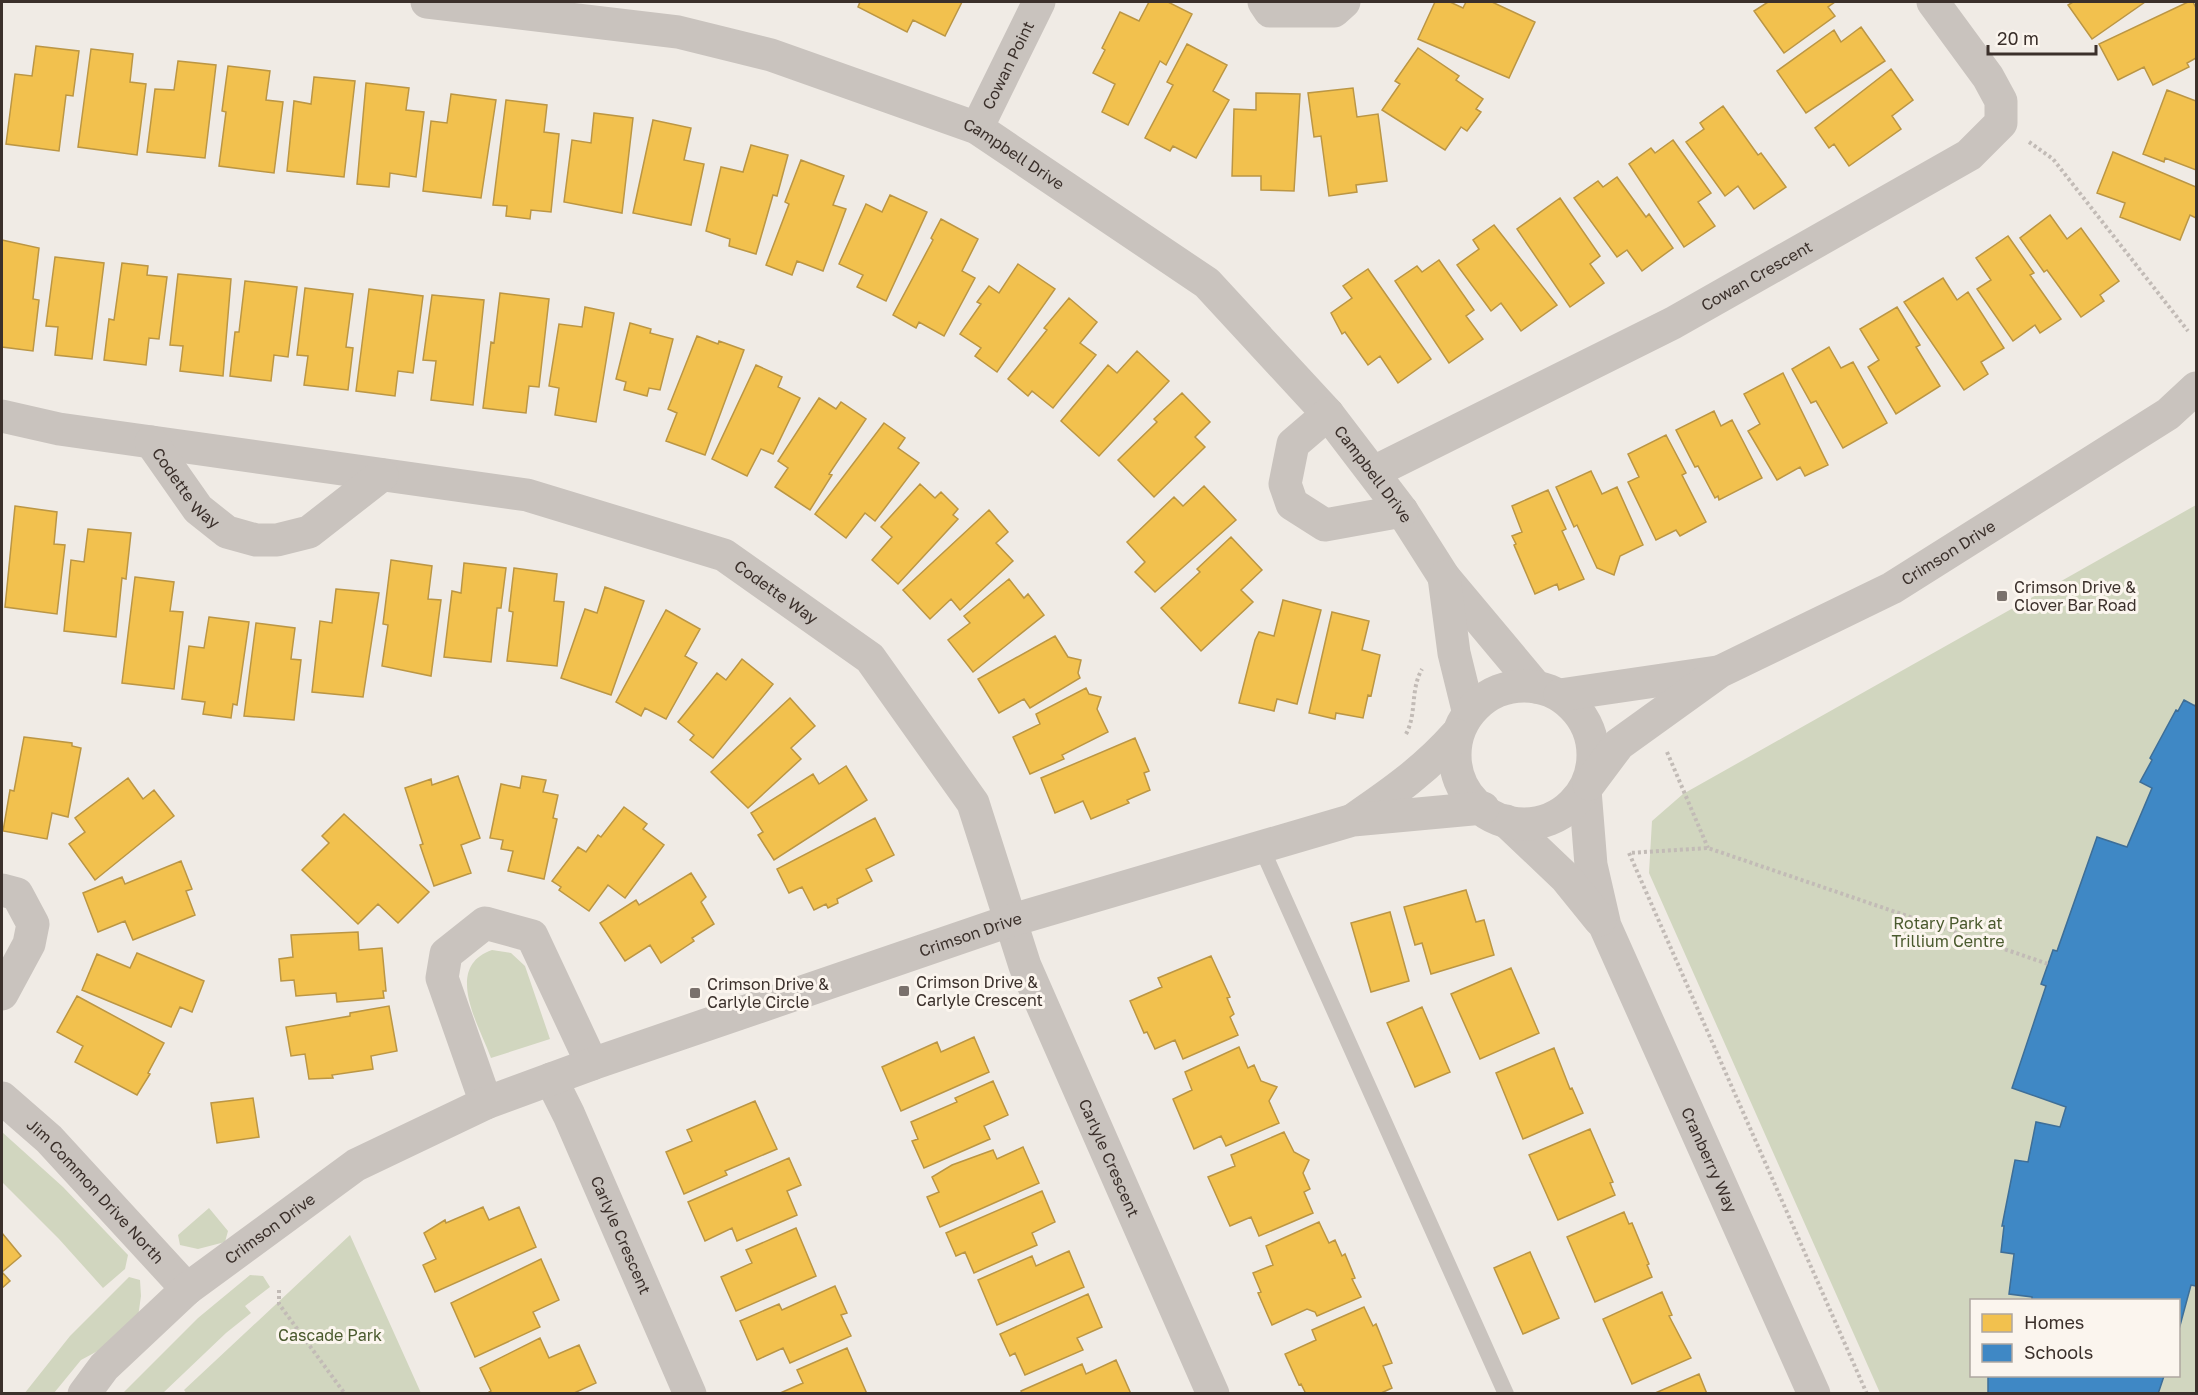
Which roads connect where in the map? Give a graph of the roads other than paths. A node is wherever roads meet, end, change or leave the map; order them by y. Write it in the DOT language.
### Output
graph roads {
  1 [pos="428,2"];
  2 [pos="1039,2"];
  3 [pos="1264,2"];
  4 [pos="1344,2"];
  5 [pos="1933,2"];
  6 [pos="977,128"];
  7 [pos="2196,388"];
  8 [pos="2182,409"];
  9 [pos="1328,414"];
  10 [pos="2,416"];
  11 [pos="151,442"];
  12 [pos="1374,472"];
  13 [pos="382,475"];
  14 [pos="1402,511"];
  15 [pos="1444,577"];
  16 [pos="1719,672"];
  17 [pos="1548,691"];
  18 [pos="1462,722"];
  19 [pos="1587,787"];
  20 [pos="1494,814"];
  21 [pos="1353,820"];
  22 [pos="1262,849"];
  23 [pos="2,890"];
  24 [pos="1009,921"];
  25 [pos="1605,926"];
  26 [pos="2,994"];
  27 [pos="592,1064"];
  28 [pos="551,1078"];
  29 [pos="2,1098"];
  30 [pos="486,1103"];
  31 [pos="187,1288"];
  32 [pos="84,1394"];
  33 [pos="690,1394"];
  34 [pos="1213,1394"];
  35 [pos="1506,1394"];
  36 [pos="1814,1394"];
  1 -- 6 [label="street, Campbell Drive"];
  2 -- 6 [label="street, Cowan Point"];
  3 -- 4 [label="street"];
  5 -- 12 [label="street, Cowan Crescent"];
  6 -- 9 [label="street, Campbell Drive"];
  7 -- 8 [label="street, Crimson Drive"];
  8 -- 16 [label="street, Crimson Drive"];
  9 -- 12 [label="street, Campbell Drive"];
  9 -- 14 [label="street"];
  10 -- 11 [label="street, Codette Way"];
  11 -- 13 [label="street, Codette Way"];
  11 -- 13 [label="street, Codette Way"];
  12 -- 14 [label="street, Campbell Drive"];
  13 -- 24 [label="street, Codette Way"];
  14 -- 15 [label="street, Campbell Drive"];
  15 -- 17 [label="street, Campbell Drive"];
  15 -- 18 [label="street, Campbell Drive"];
  16 -- 17 [label="street, Crimson Drive"];
  16 -- 19 [label="street, Crimson Drive"];
  17 -- 18 [label="street"];
  17 -- 19 [label="street"];
  18 -- 20 [label="street"];
  18 -- 21 [label="street, Crimson Drive"];
  19 -- 20 [label="street"];
  19 -- 25 [label="street, Cranberry Way"];
  20 -- 21 [label="street, Crimson Drive"];
  20 -- 25 [label="street, Cranberry Way"];
  21 -- 22 [label="street, Crimson Drive"];
  22 -- 24 [label="street, Crimson Drive"];
  22 -- 35 [label="lane"];
  23 -- 26 [label="street"];
  24 -- 27 [label="street, Crimson Drive"];
  24 -- 34 [label="street, Carlyle Crescent"];
  25 -- 36 [label="street, Cranberry Way"];
  27 -- 28 [label="street, Crimson Drive"];
  27 -- 30 [label="street"];
  28 -- 30 [label="street, Crimson Drive"];
  28 -- 33 [label="street, Carlyle Crescent"];
  29 -- 31 [label="street, Jim Common Drive North"];
  30 -- 31 [label="street, Crimson Drive"];
  31 -- 32 [label="street, Crimson Drive"];
}
